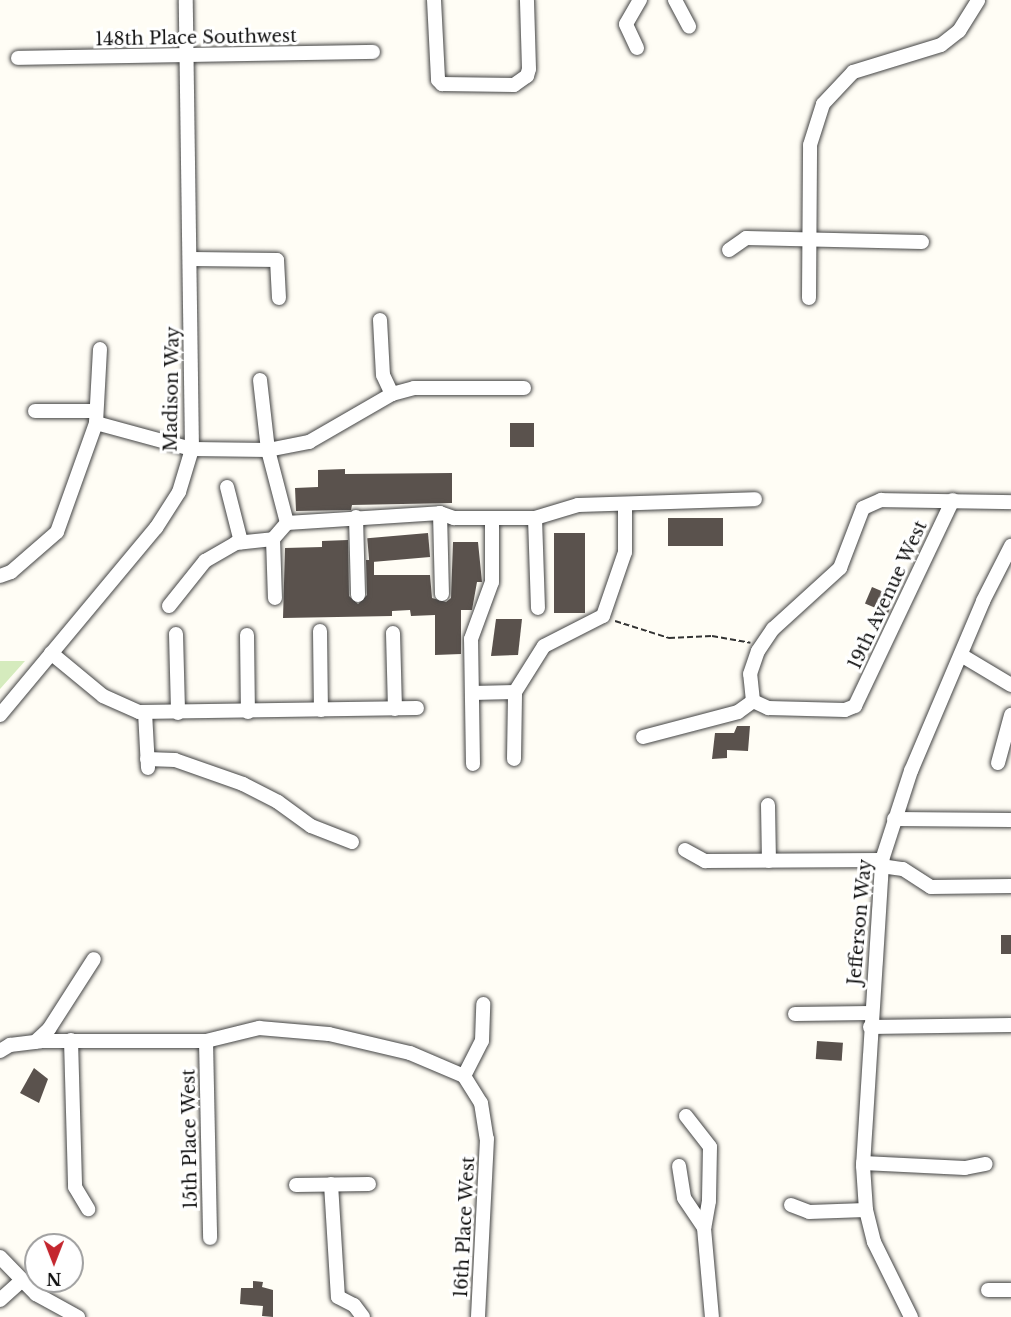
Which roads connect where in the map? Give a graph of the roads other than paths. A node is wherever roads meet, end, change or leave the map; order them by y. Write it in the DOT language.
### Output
graph roads {
  1 [pos="186,0"];
  2 [pos="434,0"];
  3 [pos="527,0"];
  4 [pos="640,0"];
  5 [pos="675,0"];
  6 [pos="978,0"];
  7 [pos="689,26"];
  8 [pos="637,48"];
  9 [pos="374,52"];
  10 [pos="189,57"];
  11 [pos="18,58"];
  12 [pos="810,238"];
  13 [pos="922,242"];
  14 [pos="729,250"];
  15 [pos="191,259"];
  16 [pos="279,298"];
  17 [pos="809,298"];
  18 [pos="380,320"];
  19 [pos="100,349"];
  20 [pos="260,380"];
  21 [pos="525,388"];
  22 [pos="392,394"];
  23 [pos="35,411"];
  24 [pos="96,417"];
  25 [pos="192,450"];
  26 [pos="268,450"];
  27 [pos="227,487"];
  28 [pos="755,499"];
  29 [pos="952,500"];
  30 [pos="1011,502"];
  31 [pos="625,504"];
  32 [pos="440,513"];
  33 [pos="356,517"];
  34 [pos="492,518"];
  35 [pos="535,518"];
  36 [pos="287,523"];
  37 [pos="273,539"];
  38 [pos="239,543"];
  39 [pos="1011,546"];
  40 [pos="1006,564"];
  41 [pos="0,576"];
  42 [pos="442,594"];
  43 [pos="358,595"];
  44 [pos="275,598"];
  45 [pos="169,606"];
  46 [pos="538,608"];
  47 [pos="320,631"];
  48 [pos="393,633"];
  49 [pos="176,634"];
  50 [pos="247,635"];
  51 [pos="51,653"];
  52 [pos="961,655"];
  53 [pos="1011,685"];
  54 [pos="515,692"];
  55 [pos="472,693"];
  56 [pos="753,701"];
  57 [pos="417,708"];
  58 [pos="395,709"];
  59 [pos="2,710"];
  60 [pos="321,710"];
  61 [pos="248,711"];
  62 [pos="145,712"];
  63 [pos="178,713"];
  64 [pos="1011,716"];
  65 [pos="643,737"];
  66 [pos="514,759"];
  67 [pos="998,763"];
  68 [pos="473,764"];
  69 [pos="768,805"];
  70 [pos="894,819"];
  71 [pos="1011,820"];
  72 [pos="352,842"];
  73 [pos="685,850"];
  74 [pos="769,861"];
  75 [pos="882,863"];
  76 [pos="1011,886"];
  77 [pos="94,959"];
  78 [pos="483,1004"];
  79 [pos="795,1014"];
  80 [pos="870,1020"];
  81 [pos="1011,1025"];
  82 [pos="71,1040"];
  83 [pos="38,1041"];
  84 [pos="206,1041"];
  85 [pos="0,1051"];
  86 [pos="464,1076"];
  87 [pos="686,1116"];
  88 [pos="863,1164"];
  89 [pos="986,1164"];
  90 [pos="679,1166"];
  91 [pos="331,1184"];
  92 [pos="369,1184"];
  93 [pos="296,1185"];
  94 [pos="791,1205"];
  95 [pos="88,1209"];
  96 [pos="866,1210"];
  97 [pos="704,1228"];
  98 [pos="210,1238"];
  99 [pos="0,1257"];
  100 [pos="21,1281"];
  101 [pos="988,1290"];
  102 [pos="1011,1290"];
  103 [pos="0,1300"];
  104 [pos="78,1317"];
  105 [pos="363,1317"];
  106 [pos="478,1317"];
  107 [pos="712,1317"];
  108 [pos="911,1317"];
  1 -- 10 [label="street, Madison Way"];
  2 -- 3 [label="street"];
  4 -- 8 [label="street"];
  5 -- 7 [label="street"];
  6 -- 12 [label="street"];
  9 -- 10 [label="street, 148th Place Southwest"];
  10 -- 11 [label="street, 148th Place Southwest"];
  10 -- 15 [label="street, Madison Way"];
  12 -- 13 [label="street"];
  12 -- 14 [label="street"];
  12 -- 17 [label="street"];
  15 -- 16 [label="street"];
  15 -- 25 [label="street, Madison Way"];
  18 -- 22 [label="street"];
  19 -- 24 [label="street"];
  20 -- 26 [label="street"];
  21 -- 22 [label="street"];
  22 -- 26 [label="street"];
  23 -- 24 [label="street"];
  24 -- 25 [label="street"];
  24 -- 41 [label="street"];
  25 -- 26 [label="street"];
  25 -- 51 [label="street, Madison Way"];
  26 -- 36 [label="street"];
  27 -- 38 [label="street"];
  28 -- 31 [label="street"];
  29 -- 30 [label="street"];
  29 -- 56 [label="street"];
  29 -- 56 [label="street, 19th Avenue West"];
  31 -- 35 [label="street"];
  31 -- 54 [label="street"];
  32 -- 33 [label="street"];
  32 -- 34 [label="street"];
  32 -- 42 [label="street"];
  33 -- 36 [label="street"];
  33 -- 43 [label="street"];
  34 -- 35 [label="street"];
  34 -- 55 [label="street"];
  35 -- 46 [label="street"];
  36 -- 37 [label="street"];
  37 -- 38 [label="street"];
  37 -- 44 [label="street"];
  38 -- 45 [label="street"];
  39 -- 40 [label="street, Jefferson Way"];
  40 -- 52 [label="street, Jefferson Way"];
  47 -- 60 [label="street"];
  48 -- 58 [label="street"];
  49 -- 63 [label="street"];
  50 -- 61 [label="street"];
  51 -- 59 [label="street, Madison Way"];
  51 -- 62 [label="street"];
  52 -- 53 [label="street"];
  52 -- 70 [label="street, Jefferson Way"];
  54 -- 55 [label="street"];
  54 -- 66 [label="street"];
  55 -- 68 [label="street"];
  56 -- 65 [label="street"];
  57 -- 58 [label="street"];
  58 -- 60 [label="street"];
  60 -- 61 [label="street"];
  61 -- 63 [label="street"];
  62 -- 63 [label="street"];
  62 -- 72 [label="street"];
  64 -- 67 [label="street"];
  69 -- 74 [label="street"];
  70 -- 71 [label="street"];
  70 -- 75 [label="street, Jefferson Way"];
  73 -- 74 [label="street"];
  74 -- 75 [label="street"];
  75 -- 76 [label="street"];
  75 -- 80 [label="street, Jefferson Way"];
  77 -- 83 [label="street"];
  78 -- 86 [label="street"];
  79 -- 80 [label="street"];
  80 -- 81 [label="street"];
  80 -- 88 [label="street, Jefferson Way"];
  82 -- 83 [label="street"];
  82 -- 84 [label="street"];
  82 -- 95 [label="street"];
  83 -- 85 [label="street"];
  84 -- 86 [label="street"];
  84 -- 98 [label="street, 15th Place West"];
  86 -- 106 [label="street, 16th Place West"];
  87 -- 97 [label="street"];
  88 -- 89 [label="street"];
  88 -- 96 [label="street, Jefferson Way"];
  90 -- 97 [label="street"];
  91 -- 92 [label="street"];
  91 -- 93 [label="street"];
  91 -- 105 [label="street"];
  94 -- 96 [label="street"];
  96 -- 108 [label="street, Jefferson Way"];
  97 -- 107 [label="street"];
  99 -- 100 [label="street"];
  100 -- 103 [label="street"];
  100 -- 104 [label="street"];
  101 -- 102 [label="street"];
}
